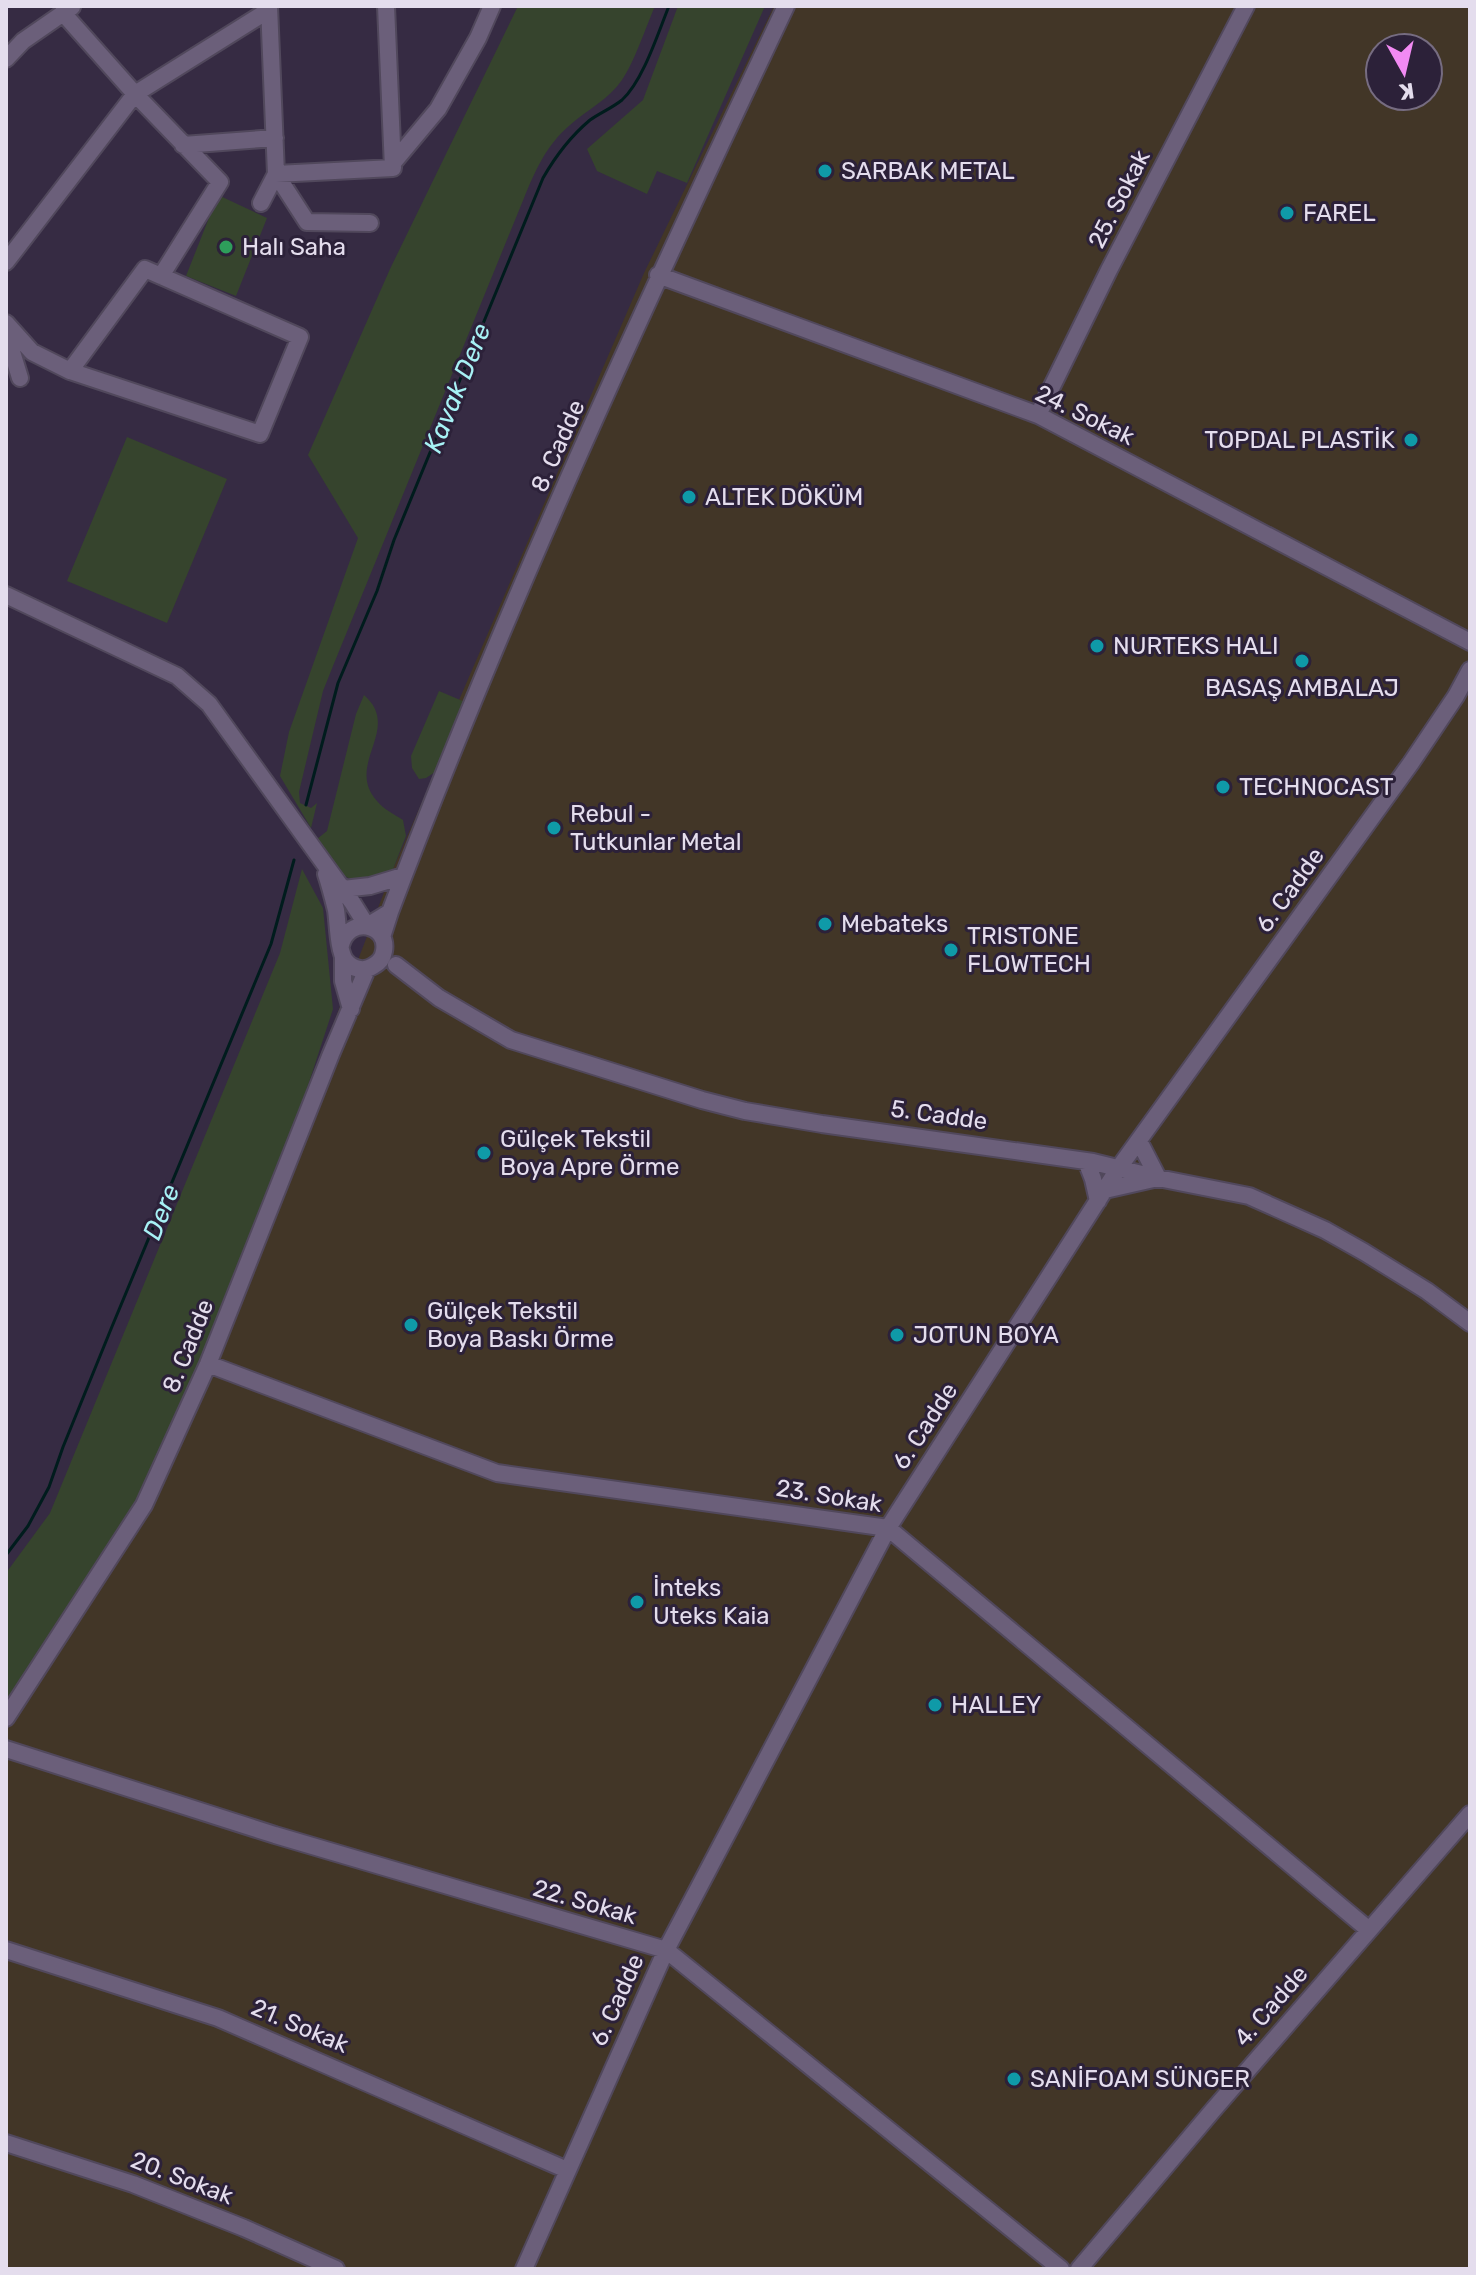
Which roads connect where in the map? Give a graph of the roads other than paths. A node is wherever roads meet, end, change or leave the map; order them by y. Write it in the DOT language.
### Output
graph roads {
  1 [pos="386,6"];
  2 [pos="492,6"];
  3 [pos="786,6"];
  4 [pos="1246,6"];
  5 [pos="67,8"];
  6 [pos="269,8"];
  7 [pos="6,59"];
  8 [pos="135,94"];
  9 [pos="275,138"];
  10 [pos="183,145"];
  11 [pos="393,163"];
  12 [pos="276,174"];
  13 [pos="261,203"];
  14 [pos="370,223"];
  15 [pos="6,262"];
  16 [pos="658,275"];
  17 [pos="161,276"];
  18 [pos="6,323"];
  19 [pos="6,332"];
  20 [pos="70,371"];
  21 [pos="20,378"];
  22 [pos="1038,415"];
  23 [pos="6,595"];
  24 [pos="1470,642"];
  25 [pos="1470,670"];
  26 [pos="324,864"];
  27 [pos="403,876"];
  28 [pos="343,889"];
  29 [pos="390,912"];
  30 [pos="367,926"];
  31 [pos="383,941"];
  32 [pos="342,951"];
  33 [pos="381,965"];
  34 [pos="351,1009"];
  35 [pos="1139,1141"];
  36 [pos="1086,1161"];
  37 [pos="1118,1169"];
  38 [pos="1158,1178"];
  39 [pos="1101,1196"];
  40 [pos="1470,1323"];
  41 [pos="208,1364"];
  42 [pos="888,1528"];
  43 [pos="6,1718"];
  44 [pos="6,1749"];
  45 [pos="1470,1814"];
  46 [pos="1369,1930"];
  47 [pos="6,1950"];
  48 [pos="666,1950"];
  49 [pos="6,2143"];
  50 [pos="567,2170"];
  51 [pos="336,2269"];
  52 [pos="524,2269"];
  53 [pos="1061,2269"];
  54 [pos="1079,2269"];
  1 -- 11 [label="street"];
  2 -- 11 [label="street"];
  3 -- 16 [label="street, 8. Cadde"];
  4 -- 22 [label="street, 25. Sokak"];
  5 -- 7 [label="street"];
  5 -- 8 [label="street"];
  6 -- 8 [label="street"];
  6 -- 9 [label="street"];
  8 -- 10 [label="street"];
  8 -- 15 [label="street"];
  9 -- 10 [label="street"];
  9 -- 12 [label="street"];
  10 -- 17 [label="street"];
  11 -- 12 [label="street"];
  12 -- 13 [label="street"];
  12 -- 14 [label="street"];
  16 -- 22 [label="street, 24. Sokak"];
  16 -- 27 [label="street, 8. Cadde"];
  17 -- 20 [label="street"];
  17 -- 20 [label="street"];
  18 -- 20 [label="street"];
  19 -- 21 [label="street"];
  22 -- 24 [label="street, 24. Sokak"];
  23 -- 26 [label="street"];
  25 -- 35 [label="street, 6. Cadde"];
  26 -- 28 [label="street"];
  26 -- 32 [label="street"];
  27 -- 28 [label="street"];
  27 -- 29 [label="street, 8. Cadde"];
  28 -- 30 [label="street"];
  29 -- 30 [label="street"];
  29 -- 31 [label="street, 8. Cadde"];
  30 -- 31 [label="street"];
  30 -- 32 [label="street"];
  31 -- 33 [label="street"];
  32 -- 33 [label="street"];
  32 -- 34 [label="street"];
  33 -- 34 [label="street, 8. Cadde"];
  33 -- 36 [label="street, 5. Cadde"];
  34 -- 41 [label="street, 8. Cadde"];
  35 -- 37 [label="street, 6. Cadde"];
  35 -- 38 [label="street"];
  36 -- 37 [label="street, 5. Cadde"];
  36 -- 39 [label="street"];
  37 -- 38 [label="street, 5. Cadde"];
  37 -- 39 [label="street, 6. Cadde"];
  38 -- 39 [label="street"];
  38 -- 40 [label="street, 5. Cadde"];
  39 -- 42 [label="street, 6. Cadde"];
  41 -- 42 [label="street, 23. Sokak"];
  41 -- 43 [label="street, 8. Cadde"];
  42 -- 46 [label="street, 23. Sokak"];
  42 -- 48 [label="street, 6. Cadde"];
  44 -- 48 [label="street, 22. Sokak"];
  45 -- 46 [label="street, 4. Cadde"];
  46 -- 54 [label="street, 4. Cadde"];
  47 -- 50 [label="street, 21. Sokak"];
  48 -- 50 [label="street, 6. Cadde"];
  48 -- 53 [label="street, 22. Sokak"];
  49 -- 51 [label="street, 20. Sokak"];
  50 -- 52 [label="street, 6. Cadde"];
}
